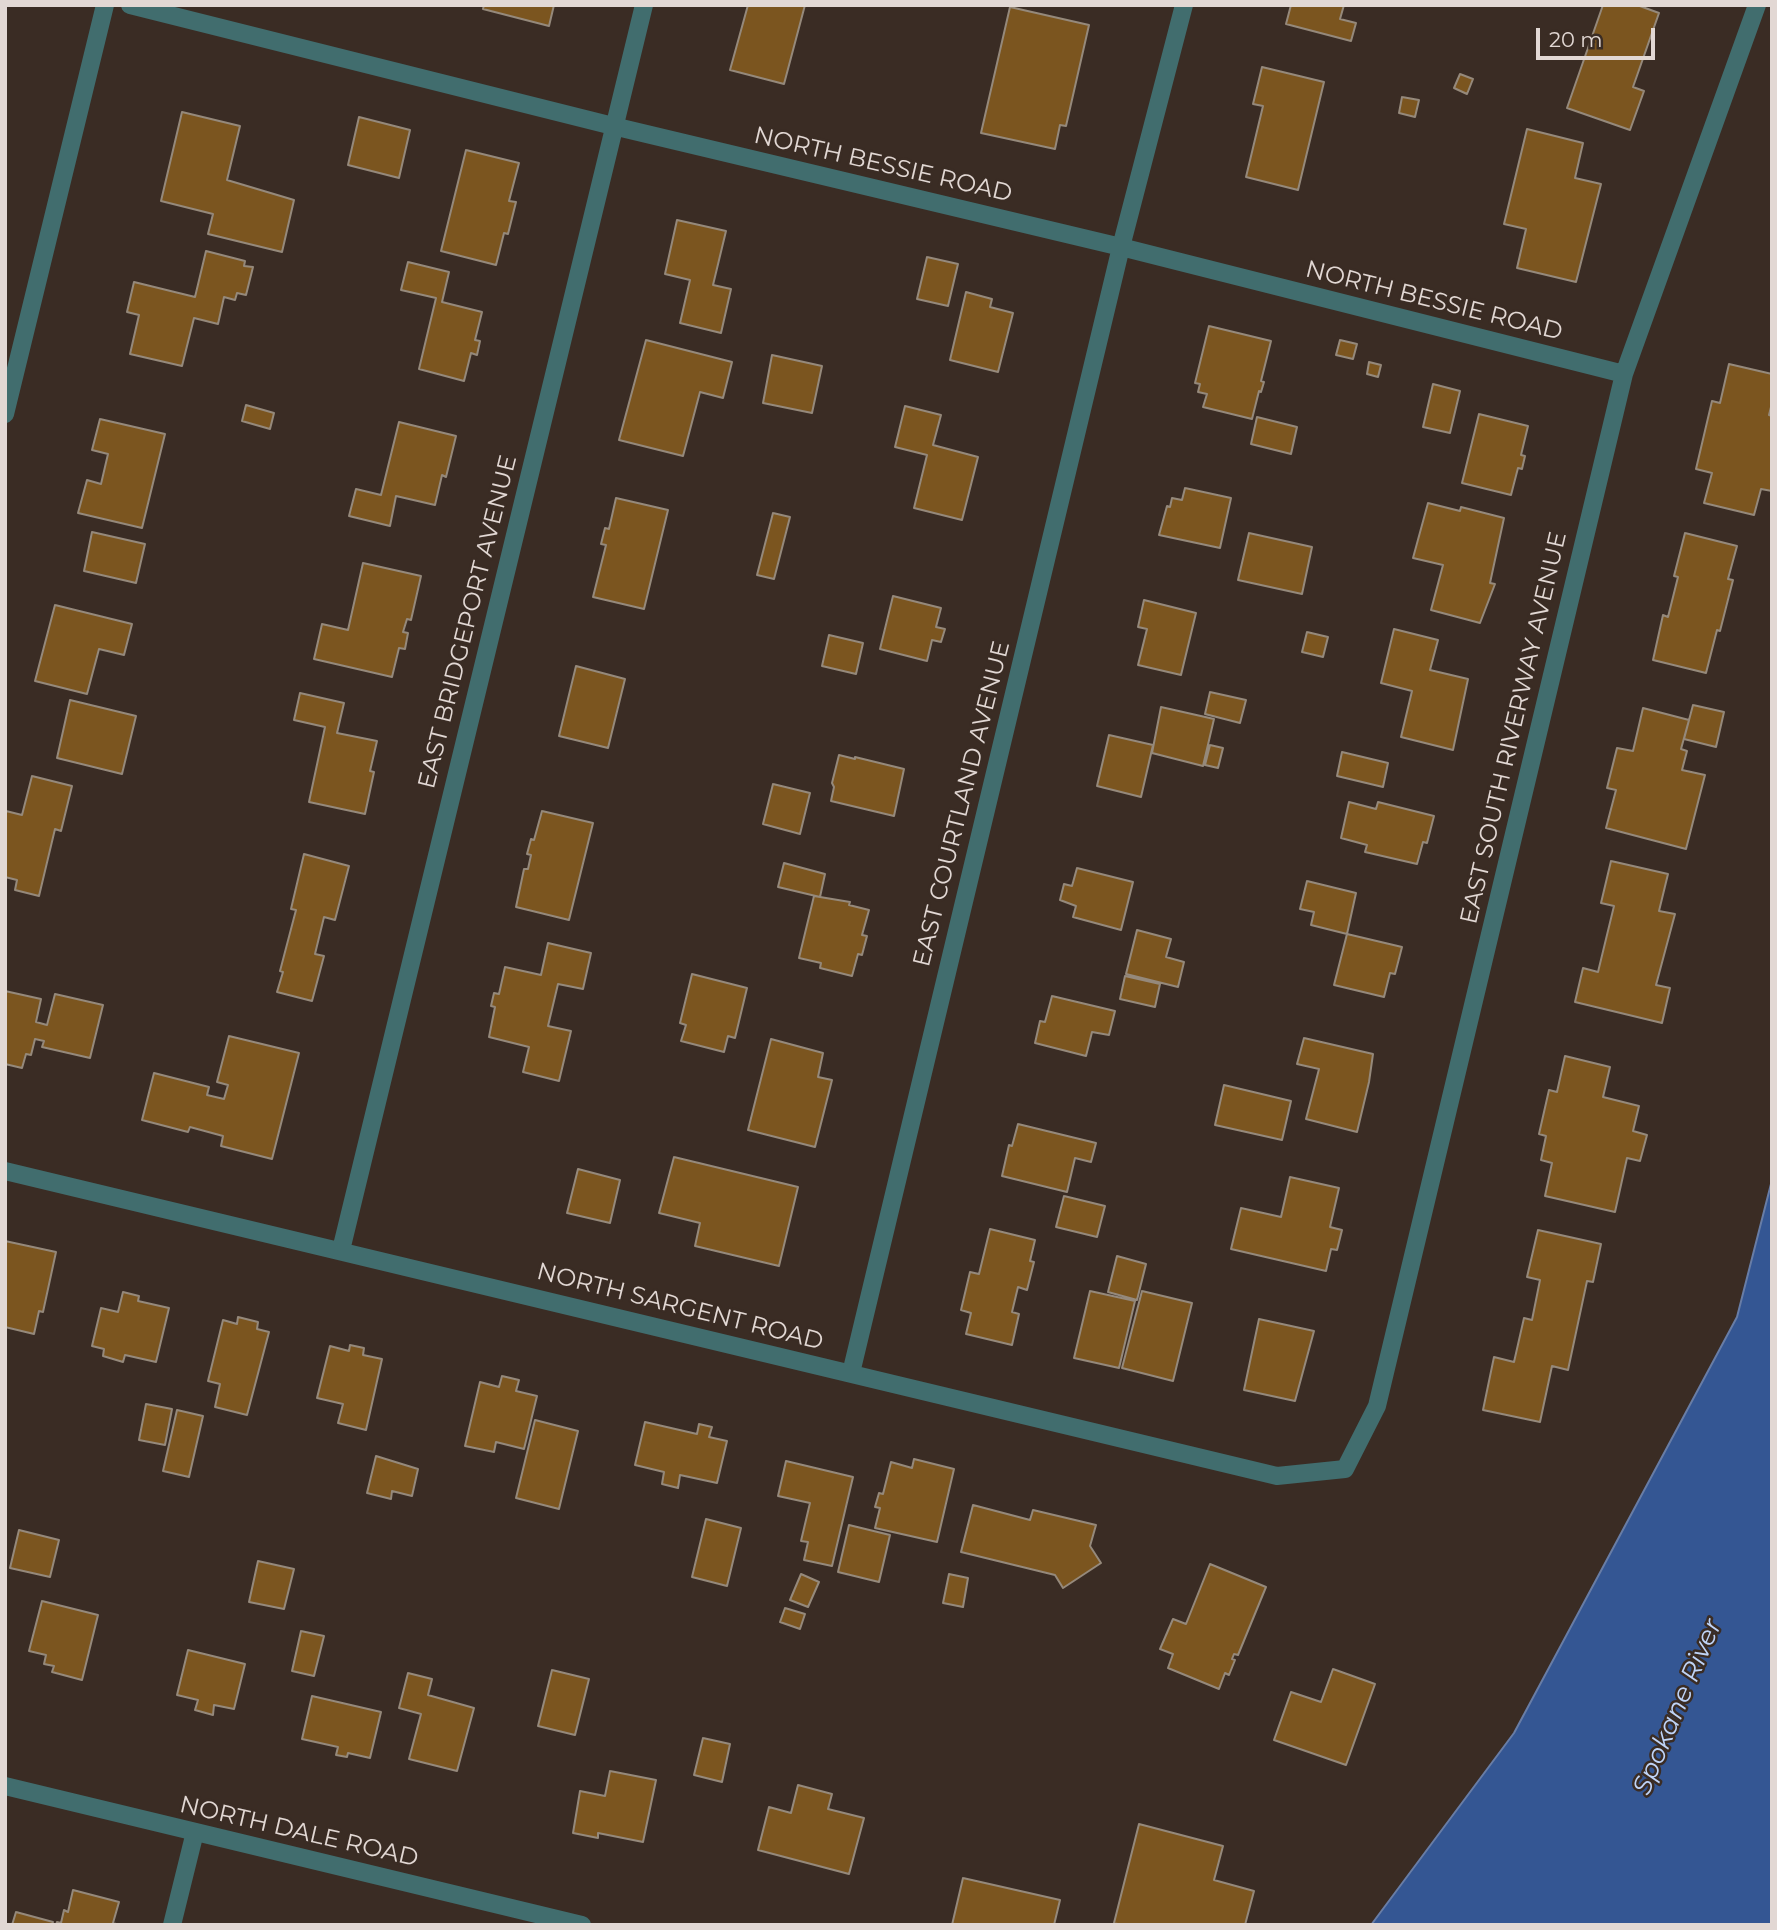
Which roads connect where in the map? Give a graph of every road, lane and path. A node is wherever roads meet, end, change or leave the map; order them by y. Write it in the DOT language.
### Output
graph roads {
  1 [pos="106,5"];
  2 [pos="131,5"];
  3 [pos="644,5"];
  4 [pos="1184,5"];
  5 [pos="1757,5"];
  6 [pos="614,126"];
  7 [pos="1121,247"];
  8 [pos="1624,374"];
  9 [pos="5,414"];
  10 [pos="5,1171"];
  11 [pos="341,1250"];
  12 [pos="851,1373"];
  13 [pos="1345,1469"];
  14 [pos="5,1786"];
  15 [pos="195,1832"];
  16 [pos="172,1925"];
  17 [pos="582,1925"];
  1 -- 9 [label="street"];
  2 -- 6 [label="street, NORTH BESSIE ROAD"];
  3 -- 6 [label="street, EAST BRIDGEPORT AVENUE"];
  4 -- 7 [label="street, EAST COURTLAND AVENUE"];
  5 -- 8 [label="street, EAST SOUTH RIVERWAY AVENUE"];
  6 -- 7 [label="street, NORTH BESSIE ROAD"];
  6 -- 11 [label="street, EAST BRIDGEPORT AVENUE"];
  7 -- 8 [label="street, NORTH BESSIE ROAD"];
  7 -- 12 [label="street, EAST COURTLAND AVENUE"];
  8 -- 13 [label="street, EAST SOUTH RIVERWAY AVENUE"];
  10 -- 11 [label="street, NORTH SARGENT ROAD"];
  11 -- 12 [label="street, NORTH SARGENT ROAD"];
  12 -- 13 [label="street, NORTH SARGENT ROAD"];
  14 -- 15 [label="street, NORTH DALE ROAD"];
  15 -- 16 [label="street"];
  15 -- 17 [label="street, NORTH DALE ROAD"];
}
